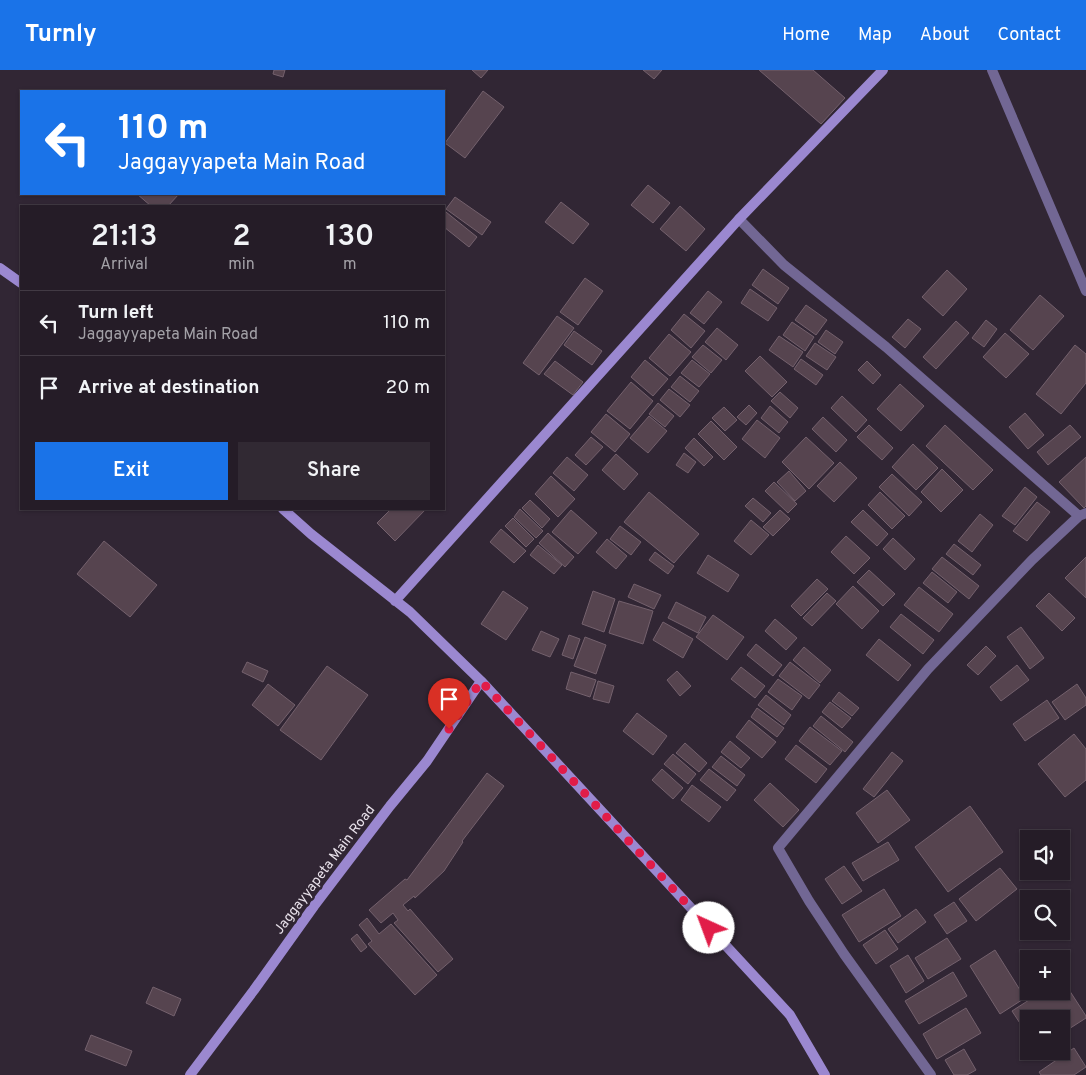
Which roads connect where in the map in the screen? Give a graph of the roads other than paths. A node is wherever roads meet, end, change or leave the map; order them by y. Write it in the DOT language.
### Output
graph roads {
  1 [pos="883,70"];
  2 [pos="992,70"];
  3 [pos="739,219"];
  4 [pos="0,268"];
  5 [pos="20,282"];
  6 [pos="1086,291"];
  7 [pos="284,510"];
  8 [pos="1082,514"];
  9 [pos="395,601"];
  10 [pos="481,681"];
  11 [pos="190,1075"];
  12 [pos="825,1075"];
  13 [pos="930,1075"];
  1 -- 3 [label="main road"];
  2 -- 6 [label="street"];
  3 -- 8 [label="street"];
  3 -- 9 [label="main road"];
  4 -- 5 [label="main road"];
  7 -- 9 [label="main road"];
  8 -- 13 [label="street"];
  9 -- 10 [label="main road"];
  10 -- 11 [label="main road, Jaggayyapeta Main Road"];
  10 -- 12 [label="main road"];
}
